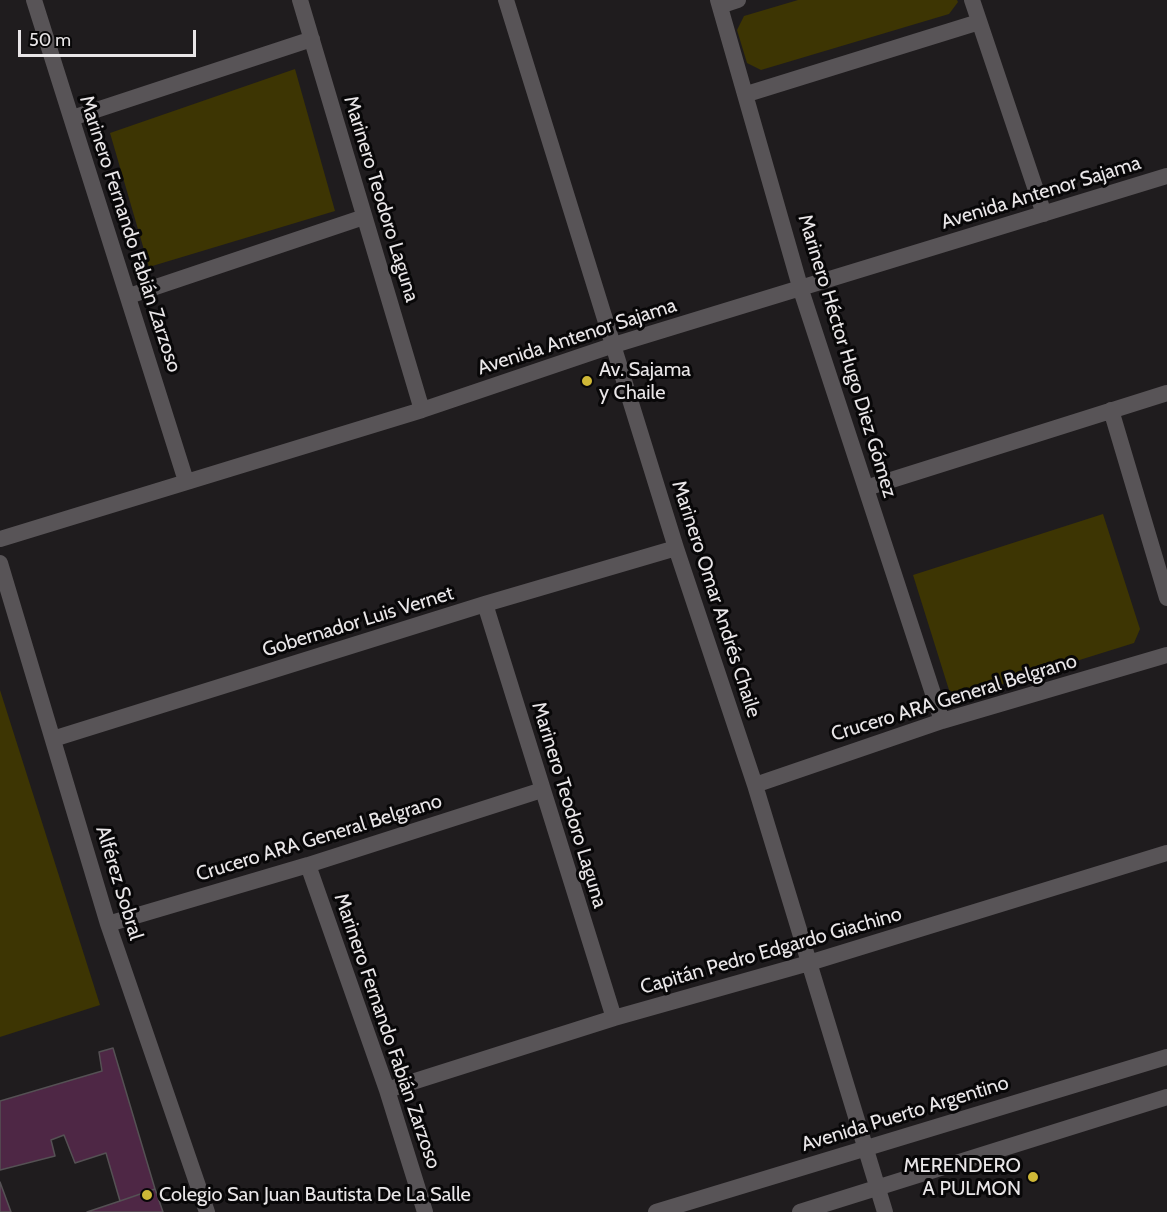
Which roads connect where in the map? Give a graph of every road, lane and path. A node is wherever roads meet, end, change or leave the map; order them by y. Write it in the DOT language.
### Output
graph roads {
  1 [pos="34,0"];
  2 [pos="300,0"];
  3 [pos="506,0"];
  4 [pos="738,0"];
  5 [pos="972,0"];
  6 [pos="719,3"];
  7 [pos="979,22"];
  8 [pos="312,39"];
  9 [pos="747,94"];
  10 [pos="72,118"];
  11 [pos="1167,176"];
  12 [pos="1044,214"];
  13 [pos="364,217"];
  14 [pos="801,290"];
  15 [pos="129,296"];
  16 [pos="614,345"];
  17 [pos="1167,393"];
  18 [pos="422,410"];
  19 [pos="1111,410"];
  20 [pos="186,481"];
  21 [pos="866,488"];
  22 [pos="0,539"];
  23 [pos="676,548"];
  24 [pos="0,563"];
  25 [pos="1167,598"];
  26 [pos="485,604"];
  27 [pos="1167,655"];
  28 [pos="942,721"];
  29 [pos="54,739"];
  30 [pos="755,785"];
  31 [pos="542,790"];
  32 [pos="1167,853"];
  33 [pos="308,865"];
  34 [pos="108,924"];
  35 [pos="809,963"];
  36 [pos="614,1018"];
  37 [pos="1167,1057"];
  38 [pos="387,1090"];
  39 [pos="1167,1097"];
  40 [pos="864,1149"];
  41 [pos="877,1188"];
  42 [pos="207,1212"];
  43 [pos="425,1212"];
  44 [pos="656,1212"];
  45 [pos="800,1212"];
  46 [pos="885,1212"];
  1 -- 10 [label="street, Marinero Fernando Fabián Zarzoso"];
  2 -- 8 [label="street, Marinero Teodoro Laguna"];
  3 -- 16 [label="street, Marinero Omar Andrés Chaile"];
  4 -- 6 [label="street"];
  5 -- 7 [label="street"];
  6 -- 9 [label="street, Marinero Héctor Hugo Diez Gómez"];
  7 -- 9 [label="street"];
  7 -- 12 [label="street"];
  8 -- 10 [label="street"];
  8 -- 13 [label="street, Marinero Teodoro Laguna"];
  9 -- 14 [label="street, Marinero Héctor Hugo Diez Gómez"];
  10 -- 15 [label="street, Marinero Fernando Fabián Zarzoso"];
  11 -- 12 [label="street, Avenida Antenor Sajama"];
  12 -- 14 [label="street, Avenida Antenor Sajama"];
  13 -- 15 [label="street"];
  13 -- 18 [label="street, Marinero Teodoro Laguna"];
  14 -- 16 [label="street, Avenida Antenor Sajama"];
  14 -- 21 [label="street, Marinero Héctor Hugo Diez Gómez"];
  15 -- 20 [label="street, Marinero Fernando Fabián Zarzoso"];
  16 -- 18 [label="street, Avenida Antenor Sajama"];
  16 -- 23 [label="street, Marinero Omar Andrés Chaile"];
  17 -- 19 [label="street"];
  18 -- 20 [label="street, Avenida Antenor Sajama"];
  19 -- 21 [label="street"];
  19 -- 25 [label="street"];
  20 -- 22 [label="street, Avenida Antenor Sajama"];
  21 -- 28 [label="street, Marinero Héctor Hugo Diez Gómez"];
  23 -- 26 [label="street, Gobernador Luis Vernet"];
  23 -- 30 [label="street, Marinero Omar Andrés Chaile"];
  24 -- 29 [label="street, Alférez Sobral"];
  26 -- 29 [label="street, Gobernador Luis Vernet"];
  26 -- 31 [label="street, Marinero Teodoro Laguna"];
  27 -- 28 [label="street, Crucero ARA General Belgrano"];
  28 -- 30 [label="street, Crucero ARA General Belgrano"];
  29 -- 34 [label="street, Alférez Sobral"];
  30 -- 35 [label="street, Marinero Omar Andrés Chaile"];
  31 -- 33 [label="street, Crucero ARA General Belgrano"];
  31 -- 36 [label="street, Marinero Teodoro Laguna"];
  32 -- 35 [label="street, Capitán Pedro Edgardo Giachino"];
  33 -- 34 [label="street, Crucero ARA General Belgrano"];
  33 -- 38 [label="street, Marinero Fernando Fabián Zarzoso"];
  34 -- 42 [label="street, Alférez Sobral"];
  35 -- 36 [label="street, Capitán Pedro Edgardo Giachino"];
  35 -- 40 [label="street, Marinero Omar Andrés Chaile"];
  36 -- 38 [label="street, Capitán Pedro Edgardo Giachino"];
  37 -- 40 [label="street, Avenida Puerto Argentino"];
  38 -- 43 [label="street, Marinero Fernando Fabián Zarzoso"];
  39 -- 41 [label="street"];
  40 -- 41 [label="street, Marinero Omar Andrés Chaile"];
  40 -- 44 [label="street, Avenida Puerto Argentino"];
  41 -- 45 [label="street"];
  41 -- 46 [label="street, Marinero Omar Andrés Chaile"];
}
